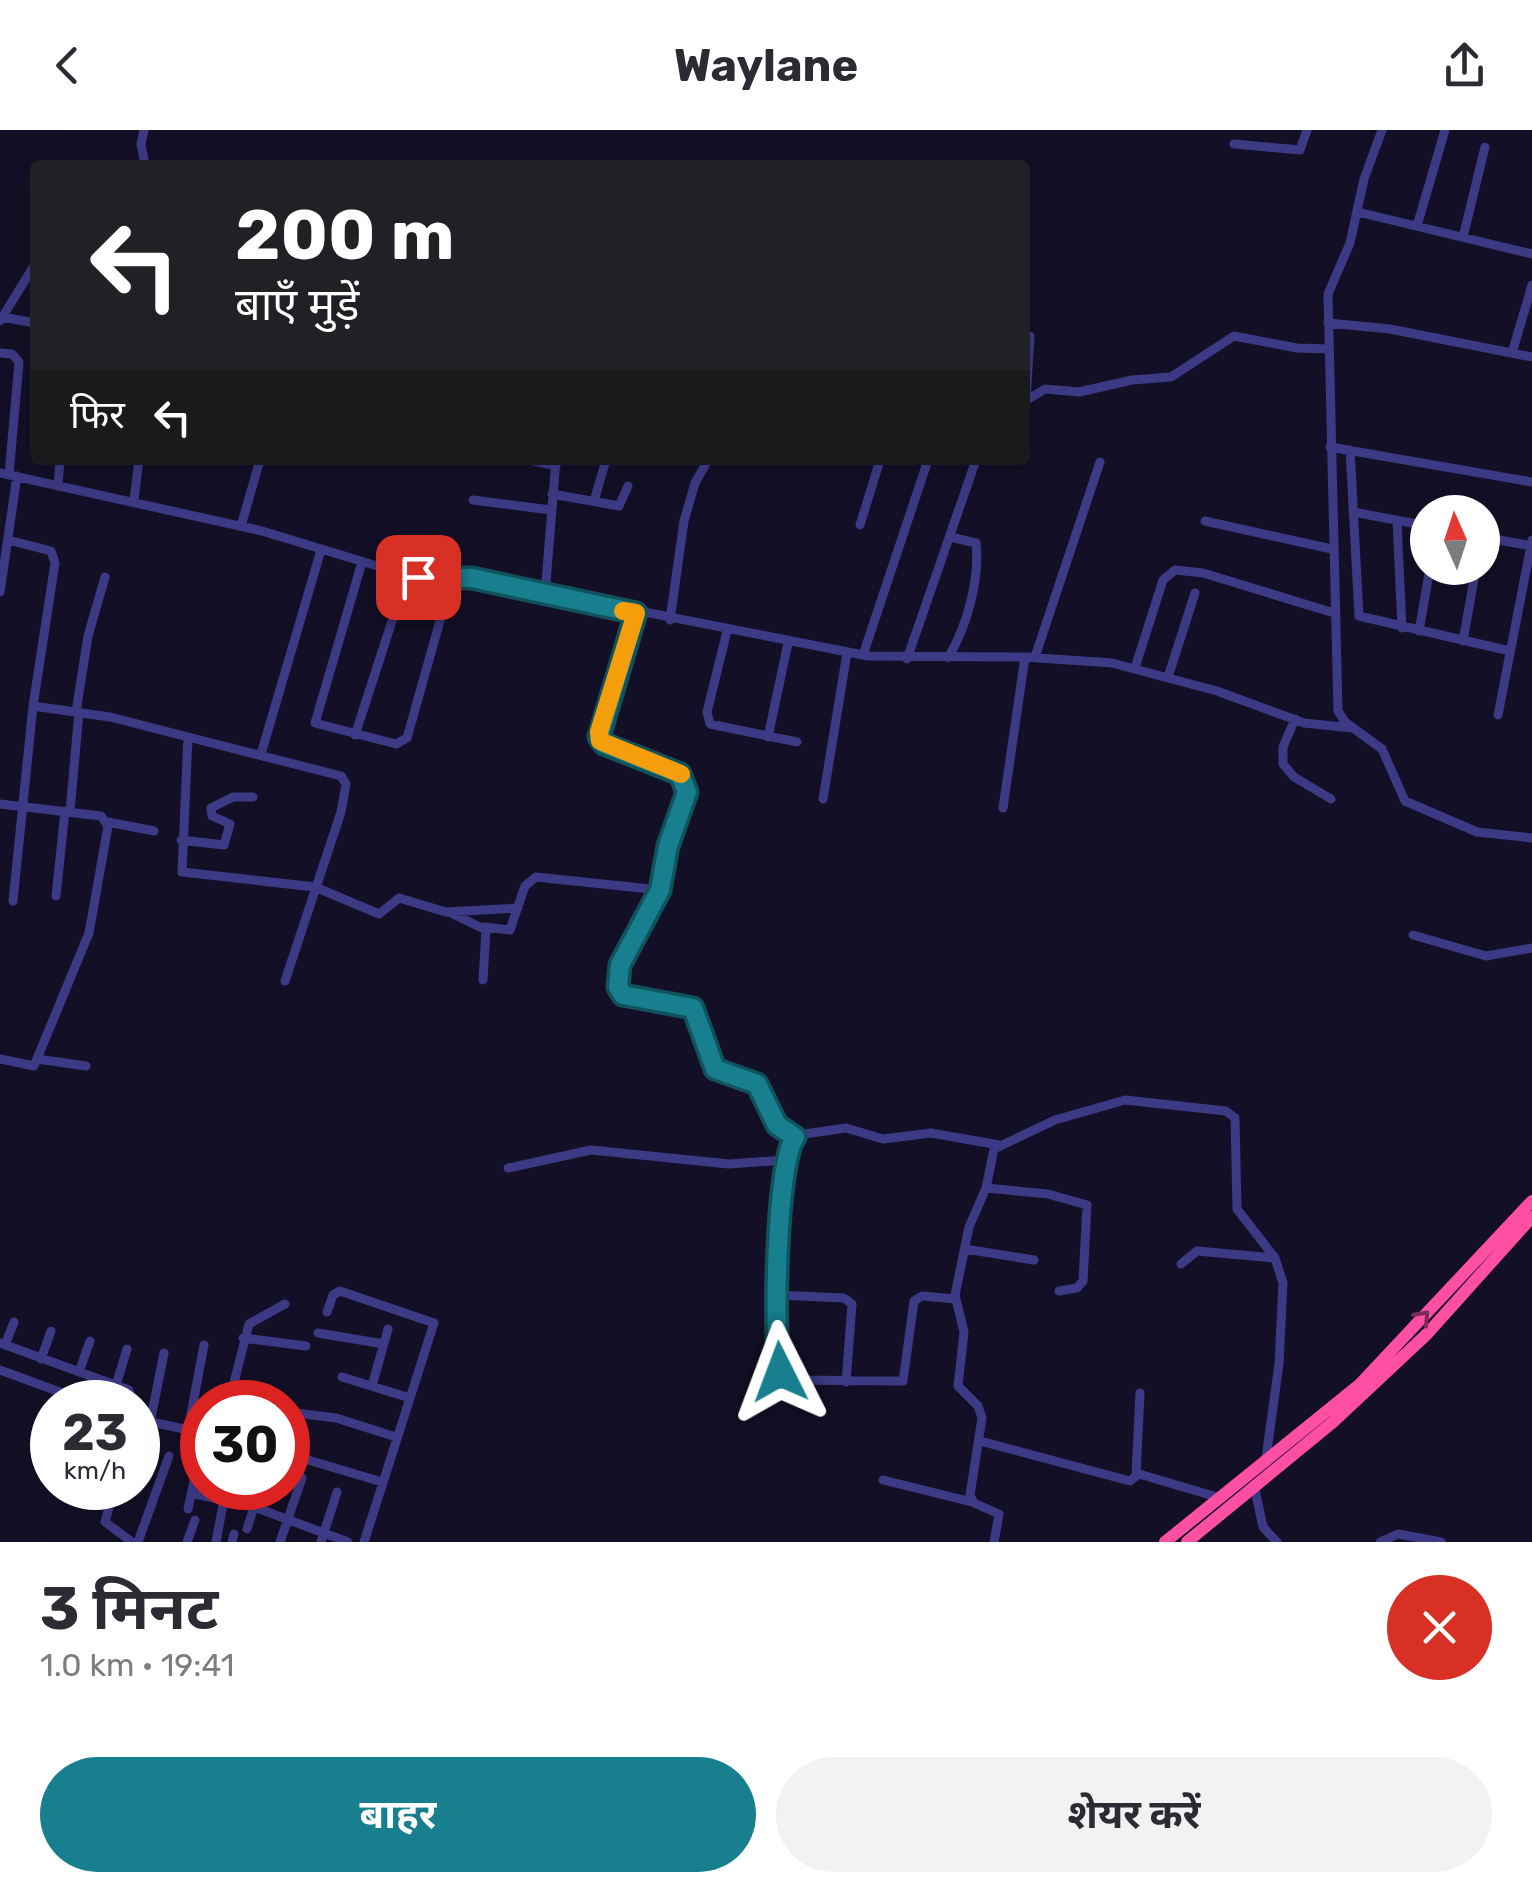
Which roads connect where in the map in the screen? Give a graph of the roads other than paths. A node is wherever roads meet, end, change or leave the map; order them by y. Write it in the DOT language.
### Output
graph roads {
  1 [pos="144,130"];
  2 [pos="1307,130"];
  3 [pos="1382,130"];
  4 [pos="1445,130"];
  5 [pos="1234,144"];
  6 [pos="1484,147"];
  7 [pos="144,160"];
  8 [pos="1358,212"];
  9 [pos="1417,226"];
  10 [pos="1463,237"];
  11 [pos="1532,254"];
  12 [pos="30,272"];
  13 [pos="1532,285"];
  14 [pos="1,319"];
  15 [pos="30,322"];
  16 [pos="1328,324"];
  17 [pos="1329,349"];
  18 [pos="0,353"];
  19 [pos="1512,353"];
  20 [pos="1532,357"];
  21 [pos="1030,397"];
  22 [pos="1330,447"];
  23 [pos="1350,450"];
  24 [pos="1100,462"];
  25 [pos="60,465"];
  26 [pos="138,465"];
  27 [pos="259,465"];
  28 [pos="556,465"];
  29 [pos="605,465"];
  30 [pos="705,465"];
  31 [pos="878,465"];
  32 [pos="926,465"];
  33 [pos="974,465"];
  34 [pos="9,475"];
  35 [pos="1532,482"];
  36 [pos="58,486"];
  37 [pos="628,486"];
  38 [pos="552,494"];
  39 [pos="134,500"];
  40 [pos="473,500"];
  41 [pos="594,501"];
  42 [pos="550,510"];
  43 [pos="1353,512"];
  44 [pos="1206,521"];
  45 [pos="1397,521"];
  46 [pos="1410,523"];
  47 [pos="860,524"];
  48 [pos="241,526"];
  49 [pos="950,536"];
  50 [pos="8,540"];
  51 [pos="1500,540"];
  52 [pos="1532,544"];
  53 [pos="1332,549"];
  54 [pos="321,550"];
  55 [pos="362,562"];
  56 [pos="407,575"];
  57 [pos="105,577"];
  58 [pos="452,578"];
  59 [pos="1427,585"];
  60 [pos="1473,585"];
  61 [pos="0,592"];
  62 [pos="1195,593"];
  63 [pos="545,594"];
  64 [pos="636,613"];
  65 [pos="1334,613"];
  66 [pos="670,620"];
  67 [pos="1402,628"];
  68 [pos="727,632"];
  69 [pos="1419,632"];
  70 [pos="1462,640"];
  71 [pos="788,643"];
  72 [pos="1510,650"];
  73 [pos="847,653"];
  74 [pos="863,655"];
  75 [pos="1030,657"];
  76 [pos="948,658"];
  77 [pos="907,659"];
  78 [pos="1135,668"];
  79 [pos="1168,677"];
  80 [pos="33,706"];
  81 [pos="78,712"];
  82 [pos="1498,715"];
  83 [pos="1295,720"];
  84 [pos="1352,728"];
  85 [pos="355,735"];
  86 [pos="188,737"];
  87 [pos="768,737"];
  88 [pos="798,742"];
  89 [pos="261,754"];
  90 [pos="253,797"];
  91 [pos="1330,798"];
  92 [pos="823,799"];
  93 [pos="0,804"];
  94 [pos="22,805"];
  95 [pos="1003,808"];
  96 [pos="68,811"];
  97 [pos="108,822"];
  98 [pos="154,830"];
  99 [pos="1532,838"];
  100 [pos="181,840"];
  101 [pos="315,887"];
  102 [pos="660,890"];
  103 [pos="56,896"];
  104 [pos="13,901"];
  105 [pos="518,908"];
  106 [pos="451,912"];
  107 [pos="485,927"];
  108 [pos="1413,935"];
  109 [pos="1532,948"];
  110 [pos="285,980"];
  111 [pos="483,980"];
  112 [pos="0,1059"];
  113 [pos="37,1059"];
  114 [pos="86,1066"];
  115 [pos="795,1137"];
  116 [pos="999,1144"];
  117 [pos="785,1160"];
  118 [pos="508,1168"];
  119 [pos="986,1188"];
  120 [pos="1532,1200"];
  121 [pos="1532,1218"];
  122 [pos="965,1249"];
  123 [pos="1275,1258"];
  124 [pos="1034,1260"];
  125 [pos="1181,1264"];
  126 [pos="1059,1291"];
  127 [pos="777,1295"];
  128 [pos="955,1299"];
  129 [pos="285,1304"];
  130 [pos="327,1312"];
  131 [pos="14,1322"];
  132 [pos="388,1329"];
  133 [pos="51,1331"];
  134 [pos="318,1333"];
  135 [pos="243,1338"];
  136 [pos="90,1341"];
  137 [pos="3,1344"];
  138 [pos="384,1344"];
  139 [pos="204,1345"];
  140 [pos="306,1346"];
  141 [pos="127,1349"];
  142 [pos="164,1353"];
  143 [pos="41,1358"];
  144 [pos="0,1370"];
  145 [pos="79,1372"];
  146 [pos="342,1377"];
  147 [pos="100,1380"];
  148 [pos="118,1380"];
  149 [pos="159,1380"];
  150 [pos="197,1380"];
  151 [pos="234,1380"];
  152 [pos="30,1381"];
  153 [pos="846,1382"];
  154 [pos="372,1386"];
  155 [pos="1140,1394"];
  156 [pos="410,1398"];
  157 [pos="310,1415"];
  158 [pos="396,1437"];
  159 [pos="980,1442"];
  160 [pos="169,1456"];
  161 [pos="1266,1458"];
  162 [pos="310,1461"];
  163 [pos="1136,1474"];
  164 [pos="882,1480"];
  165 [pos="382,1482"];
  166 [pos="1254,1485"];
  167 [pos="337,1492"];
  168 [pos="1217,1497"];
  169 [pos="974,1502"];
  170 [pos="108,1510"];
  171 [pos="222,1510"];
  172 [pos="253,1510"];
  173 [pos="262,1510"];
  174 [pos="291,1510"];
  175 [pos="288,1519"];
  176 [pos="195,1520"];
  177 [pos="247,1529"];
  178 [pos="322,1537"];
  179 [pos="1266,1537"];
  180 [pos="135,1542"];
  181 [pos="187,1542"];
  182 [pos="216,1542"];
  183 [pos="280,1542"];
  184 [pos="348,1542"];
  185 [pos="364,1542"];
  186 [pos="994,1542"];
  187 [pos="1165,1542"];
  188 [pos="1187,1542"];
  189 [pos="1278,1542"];
  190 [pos="1380,1542"];
  191 [pos="1441,1542"];
  1 -- 7 [label="street"];
  2 -- 5 [label="street"];
  3 -- 8 [label="street"];
  4 -- 9 [label="street"];
  6 -- 10 [label="street"];
  8 -- 9 [label="street"];
  8 -- 16 [label="street"];
  9 -- 10 [label="street"];
  10 -- 11 [label="street"];
  12 -- 14 [label="street"];
  13 -- 19 [label="street"];
  14 -- 15 [label="street"];
  16 -- 17 [label="street"];
  16 -- 19 [label="street"];
  17 -- 21 [label="street"];
  17 -- 22 [label="street"];
  18 -- 34 [label="street"];
  19 -- 20 [label="street"];
  22 -- 23 [label="street"];
  22 -- 53 [label="street"];
  23 -- 35 [label="street"];
  23 -- 43 [label="street"];
  24 -- 75 [label="street"];
  25 -- 36 [label="street"];
  26 -- 39 [label="street"];
  27 -- 48 [label="street"];
  28 -- 38 [label="street"];
  29 -- 41 [label="street"];
  30 -- 66 [label="street"];
  31 -- 47 [label="street"];
  32 -- 74 [label="street"];
  33 -- 49 [label="street"];
  34 -- 36 [label="street"];
  34 -- 50 [label="street"];
  36 -- 39 [label="street"];
  37 -- 41 [label="street"];
  38 -- 41 [label="street"];
  38 -- 42 [label="street"];
  39 -- 48 [label="street"];
  40 -- 42 [label="street"];
  42 -- 63 [label="street"];
  43 -- 45 [label="street"];
  43 -- 67 [label="street"];
  44 -- 53 [label="street"];
  45 -- 46 [label="street"];
  45 -- 67 [label="street"];
  48 -- 54 [label="street"];
  49 -- 76 [label="street"];
  49 -- 77 [label="street"];
  50 -- 61 [label="street"];
  50 -- 80 [label="street"];
  51 -- 52 [label="street"];
  52 -- 72 [label="street"];
  53 -- 65 [label="street"];
  54 -- 55 [label="street"];
  54 -- 89 [label="street"];
  55 -- 56 [label="street"];
  55 -- 85 [label="street"];
  56 -- 58 [label="street"];
  56 -- 85 [label="street"];
  57 -- 81 [label="street"];
  58 -- 63 [label="street"];
  58 -- 85 [label="street"];
  59 -- 69 [label="street"];
  60 -- 70 [label="street"];
  62 -- 79 [label="street"];
  63 -- 64 [label="street"];
  64 -- 66 [label="street"];
  64 -- 102 [label="street"];
  65 -- 78 [label="street"];
  65 -- 84 [label="street"];
  66 -- 68 [label="street"];
  67 -- 69 [label="street"];
  68 -- 71 [label="street"];
  68 -- 87 [label="street"];
  69 -- 70 [label="street"];
  70 -- 72 [label="street"];
  71 -- 73 [label="street"];
  71 -- 87 [label="street"];
  72 -- 82 [label="street"];
  73 -- 74 [label="street"];
  73 -- 92 [label="street"];
  74 -- 77 [label="street"];
  75 -- 76 [label="street"];
  75 -- 78 [label="street"];
  75 -- 95 [label="street"];
  76 -- 77 [label="street"];
  78 -- 79 [label="street"];
  79 -- 83 [label="street"];
  80 -- 81 [label="street"];
  80 -- 94 [label="street"];
  81 -- 86 [label="street"];
  81 -- 96 [label="street"];
  83 -- 84 [label="street"];
  83 -- 91 [label="street"];
  84 -- 99 [label="street"];
  86 -- 89 [label="street"];
  86 -- 100 [label="street"];
  87 -- 88 [label="street"];
  89 -- 101 [label="street"];
  90 -- 100 [label="street"];
  93 -- 94 [label="street"];
  94 -- 96 [label="street"];
  94 -- 104 [label="street"];
  96 -- 97 [label="street"];
  96 -- 103 [label="street"];
  97 -- 98 [label="street"];
  97 -- 113 [label="street"];
  100 -- 101 [label="street"];
  101 -- 106 [label="street"];
  101 -- 110 [label="street"];
  102 -- 105 [label="street"];
  102 -- 115 [label="street"];
  105 -- 106 [label="street"];
  105 -- 107 [label="street"];
  106 -- 107 [label="street"];
  107 -- 111 [label="street"];
  108 -- 109 [label="street"];
  112 -- 113 [label="street"];
  113 -- 114 [label="street"];
  115 -- 116 [label="street"];
  115 -- 117 [label="street"];
  116 -- 119 [label="street"];
  116 -- 123 [label="street"];
  117 -- 118 [label="street"];
  117 -- 127 [label="street"];
  119 -- 122 [label="street"];
  119 -- 126 [label="street"];
  161 -- 120 [label="highway, one-way"];
  121 -- 166 [label="highway"];
  122 -- 124 [label="street"];
  122 -- 128 [label="street"];
  123 -- 125 [label="street"];
  123 -- 161 [label="street"];
  127 -- 153 [label="street"];
  127 -- 153 [label="street"];
  128 -- 153 [label="street"];
  128 -- 159 [label="street"];
  129 -- 135 [label="street"];
  130 -- 156 [label="street"];
  131 -- 137 [label="street"];
  132 -- 138 [label="street"];
  133 -- 143 [label="street"];
  134 -- 138 [label="street"];
  135 -- 140 [label="street"];
  135 -- 151 [label="street"];
  136 -- 145 [label="street"];
  137 -- 143 [label="street"];
  138 -- 154 [label="street"];
  139 -- 150 [label="street"];
  141 -- 148 [label="street"];
  142 -- 149 [label="street"];
  143 -- 145 [label="street"];
  144 -- 152 [label="street"];
  145 -- 147 [label="street"];
  146 -- 154 [label="street"];
  154 -- 156 [label="street"];
  155 -- 163 [label="street"];
  156 -- 158 [label="street"];
  157 -- 158 [label="street"];
  158 -- 165 [label="street"];
  159 -- 163 [label="street"];
  159 -- 169 [label="street"];
  160 -- 180 [label="street"];
  161 -- 168 [label="highway"];
  162 -- 165 [label="street"];
  163 -- 168 [label="street"];
  164 -- 169 [label="street"];
  165 -- 185 [label="street"];
  166 -- 179 [label="street"];
  166 -- 188 [label="highway"];
  167 -- 178 [label="street"];
  168 -- 187 [label="highway"];
  169 -- 186 [label="street"];
  170 -- 180 [label="street"];
  171 -- 182 [label="street"];
  172 -- 177 [label="street"];
  173 -- 175 [label="street"];
  174 -- 175 [label="street"];
  175 -- 178 [label="street"];
  175 -- 183 [label="street"];
  176 -- 181 [label="street"];
  178 -- 184 [label="street"];
  179 -- 189 [label="street"];
  190 -- 191 [label="street"];
}
